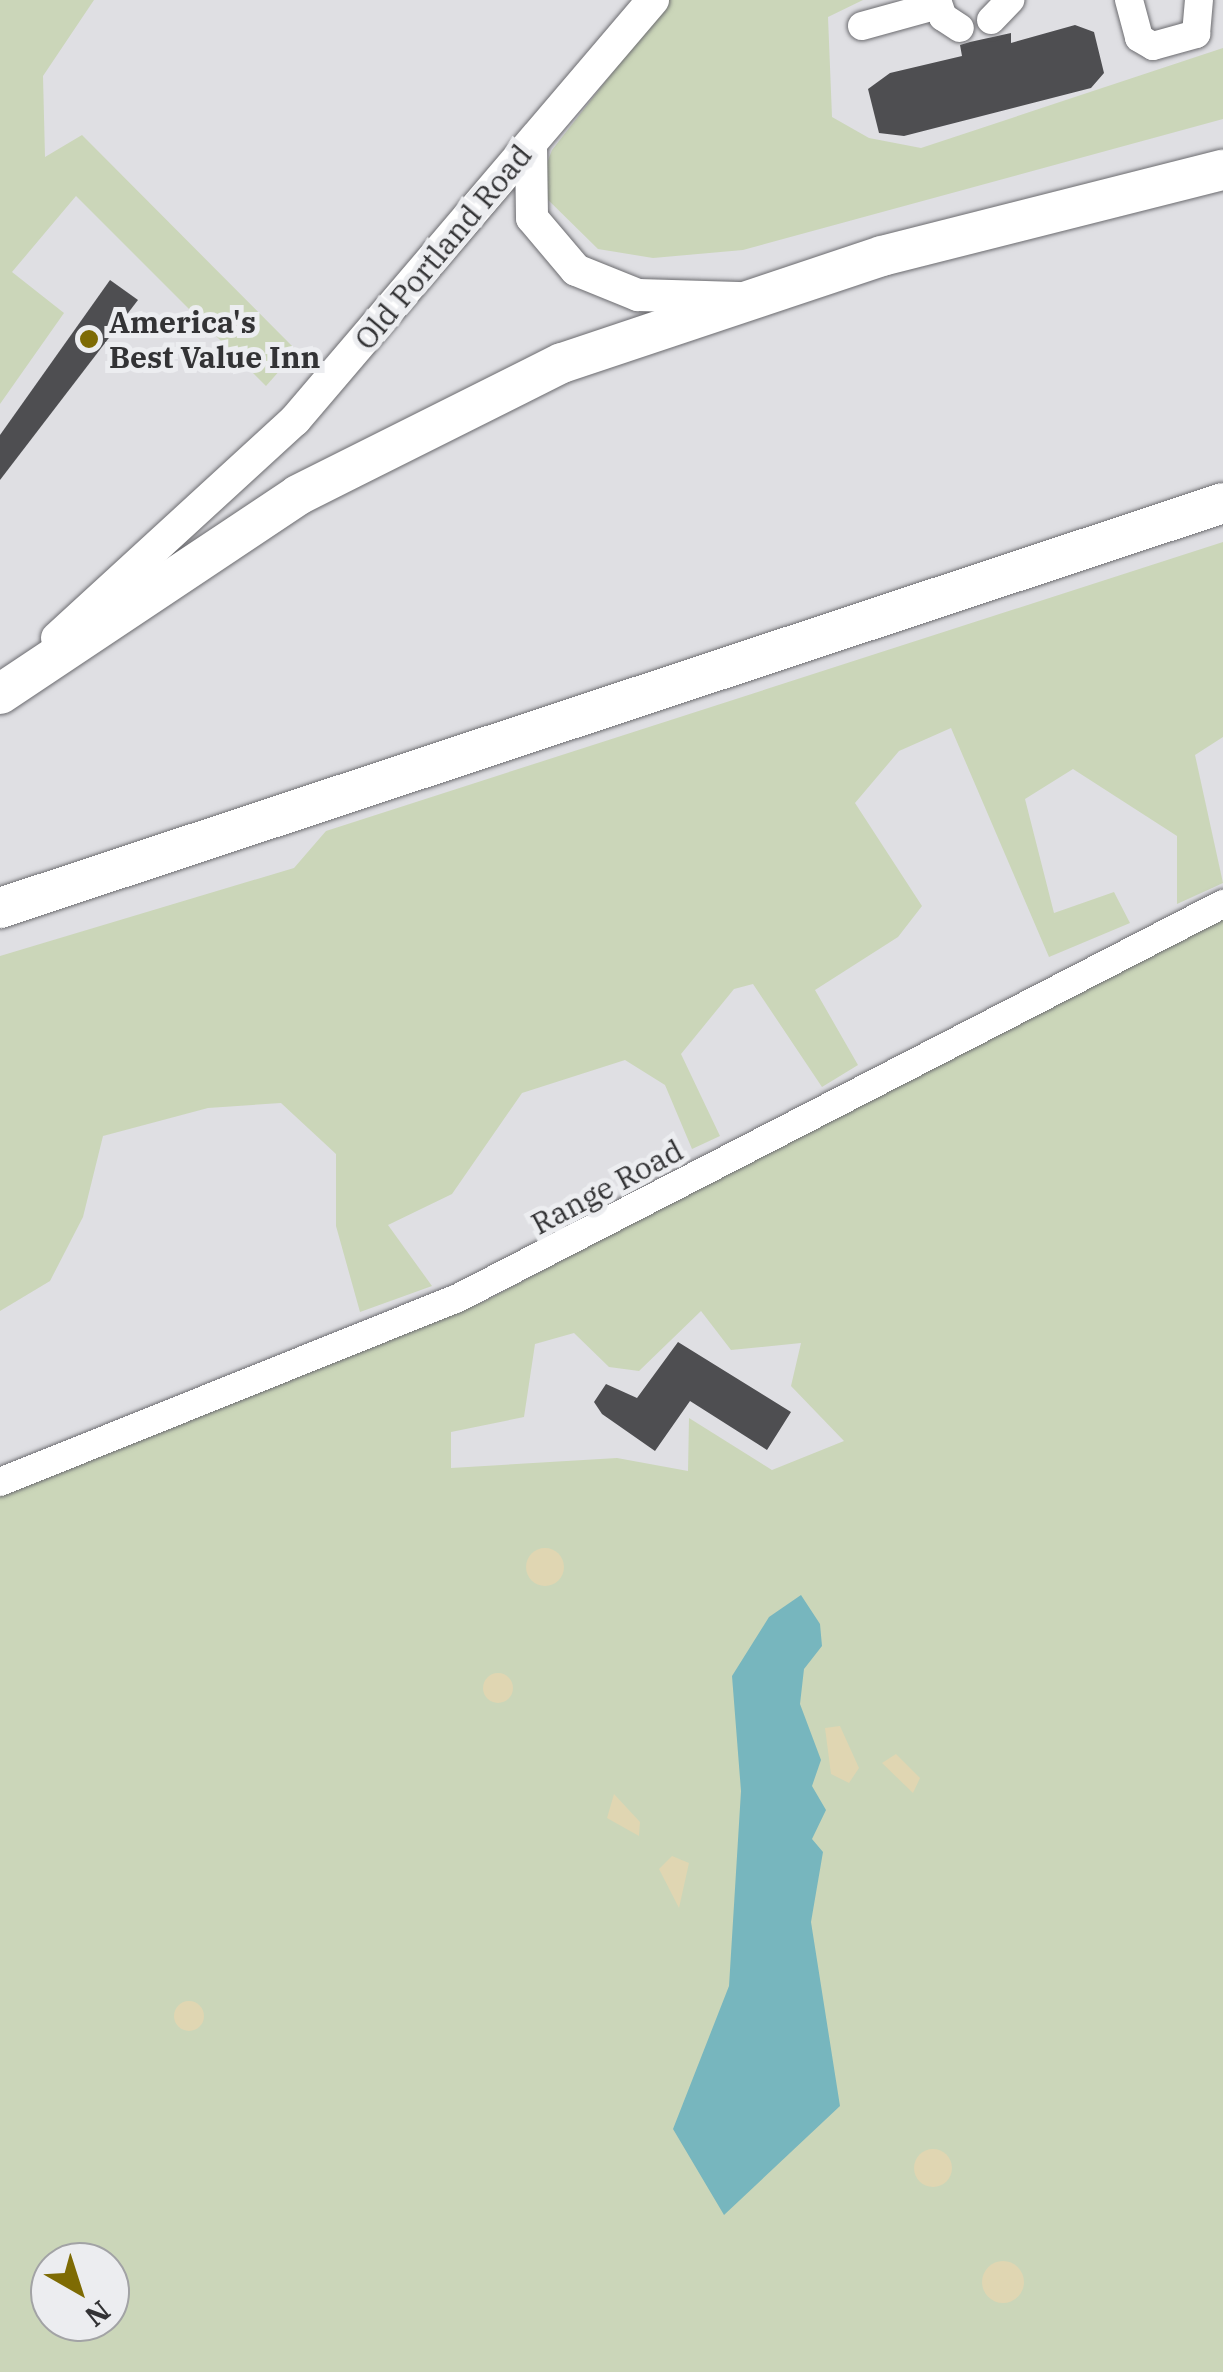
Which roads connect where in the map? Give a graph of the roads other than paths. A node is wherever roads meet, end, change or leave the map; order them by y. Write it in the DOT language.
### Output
graph roads {
  1 [pos="653,0"];
  2 [pos="1128,0"];
  3 [pos="1198,0"];
  4 [pos="938,2"];
  5 [pos="862,26"];
  6 [pos="960,28"];
  7 [pos="532,140"];
  8 [pos="1223,170"];
  9 [pos="739,298"];
  10 [pos="1223,504"];
  11 [pos="0,686"];
  12 [pos="0,694"];
  13 [pos="1223,904"];
  14 [pos="0,908"];
  15 [pos="0,1482"];
  1 -- 7 [label="main road, Old Portland Road"];
  2 -- 3 [label="street"];
  4 -- 5 [label="street"];
  4 -- 6 [label="street"];
  7 -- 9 [label="main road"];
  7 -- 11 [label="main road, Old Portland Road"];
  8 -- 9 [label="highway"];
  9 -- 12 [label="highway"];
  10 -- 14 [label="highway"];
  13 -- 15 [label="street, Range Road"];
}
